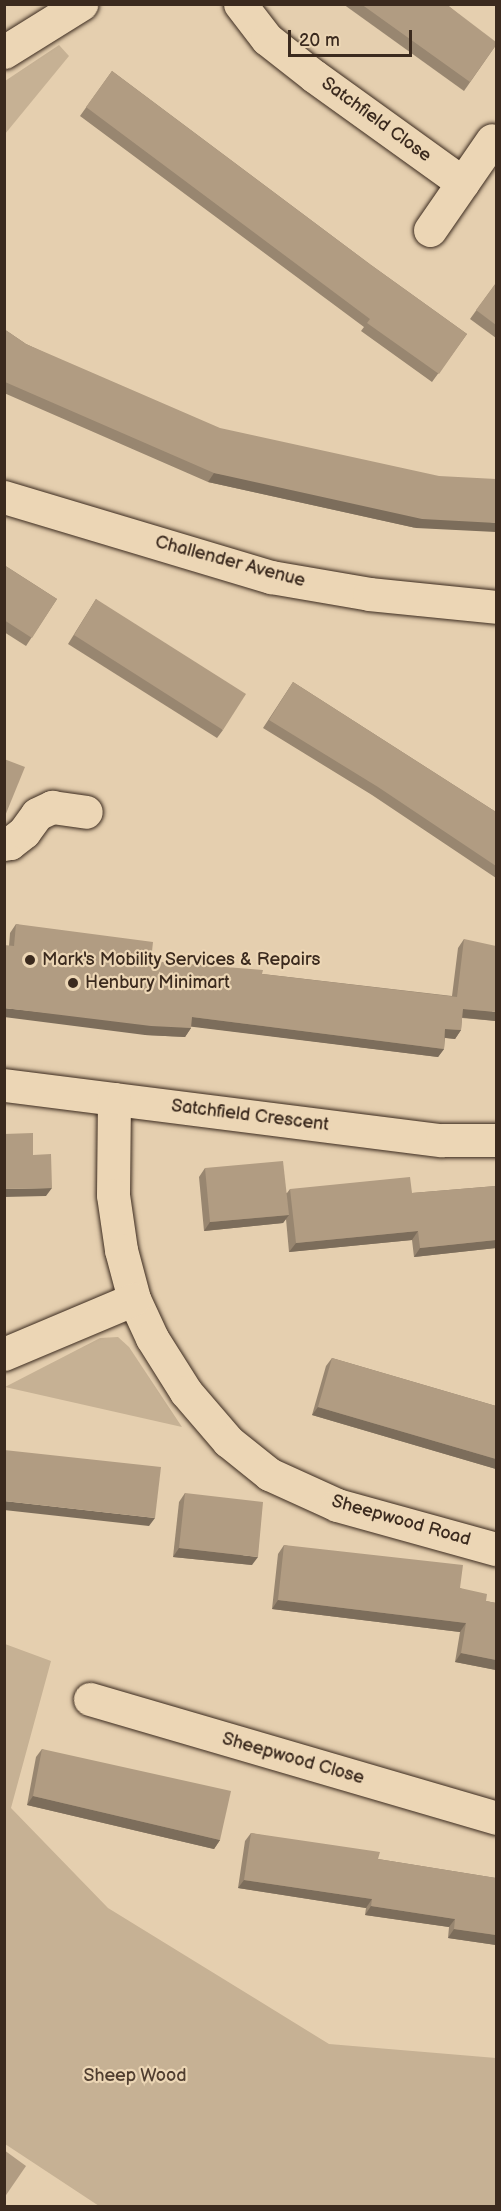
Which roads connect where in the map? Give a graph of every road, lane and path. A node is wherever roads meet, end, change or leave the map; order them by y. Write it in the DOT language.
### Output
graph roads {
  1 [pos="81,4"];
  2 [pos="240,4"];
  3 [pos="4,52"];
  4 [pos="492,140"];
  5 [pos="463,183"];
  6 [pos="430,230"];
  7 [pos="4,497"];
  8 [pos="496,607"];
  9 [pos="86,812"];
  10 [pos="4,844"];
  11 [pos="4,1085"];
  12 [pos="114,1099"];
  13 [pos="496,1140"];
  14 [pos="134,1299"];
  15 [pos="4,1354"];
  16 [pos="496,1549"];
  17 [pos="90,1699"];
  18 [pos="496,1818"];
  1 -- 3 [label="street"];
  2 -- 5 [label="street, Satchfield Close"];
  4 -- 5 [label="street"];
  5 -- 6 [label="street"];
  7 -- 8 [label="street, Challender Avenue"];
  9 -- 10 [label="street"];
  11 -- 12 [label="street, Satchfield Crescent"];
  12 -- 13 [label="street, Satchfield Crescent"];
  12 -- 14 [label="street, Sheepwood Road"];
  14 -- 15 [label="street"];
  14 -- 16 [label="street, Sheepwood Road"];
  17 -- 18 [label="street, Sheepwood Close"];
}
